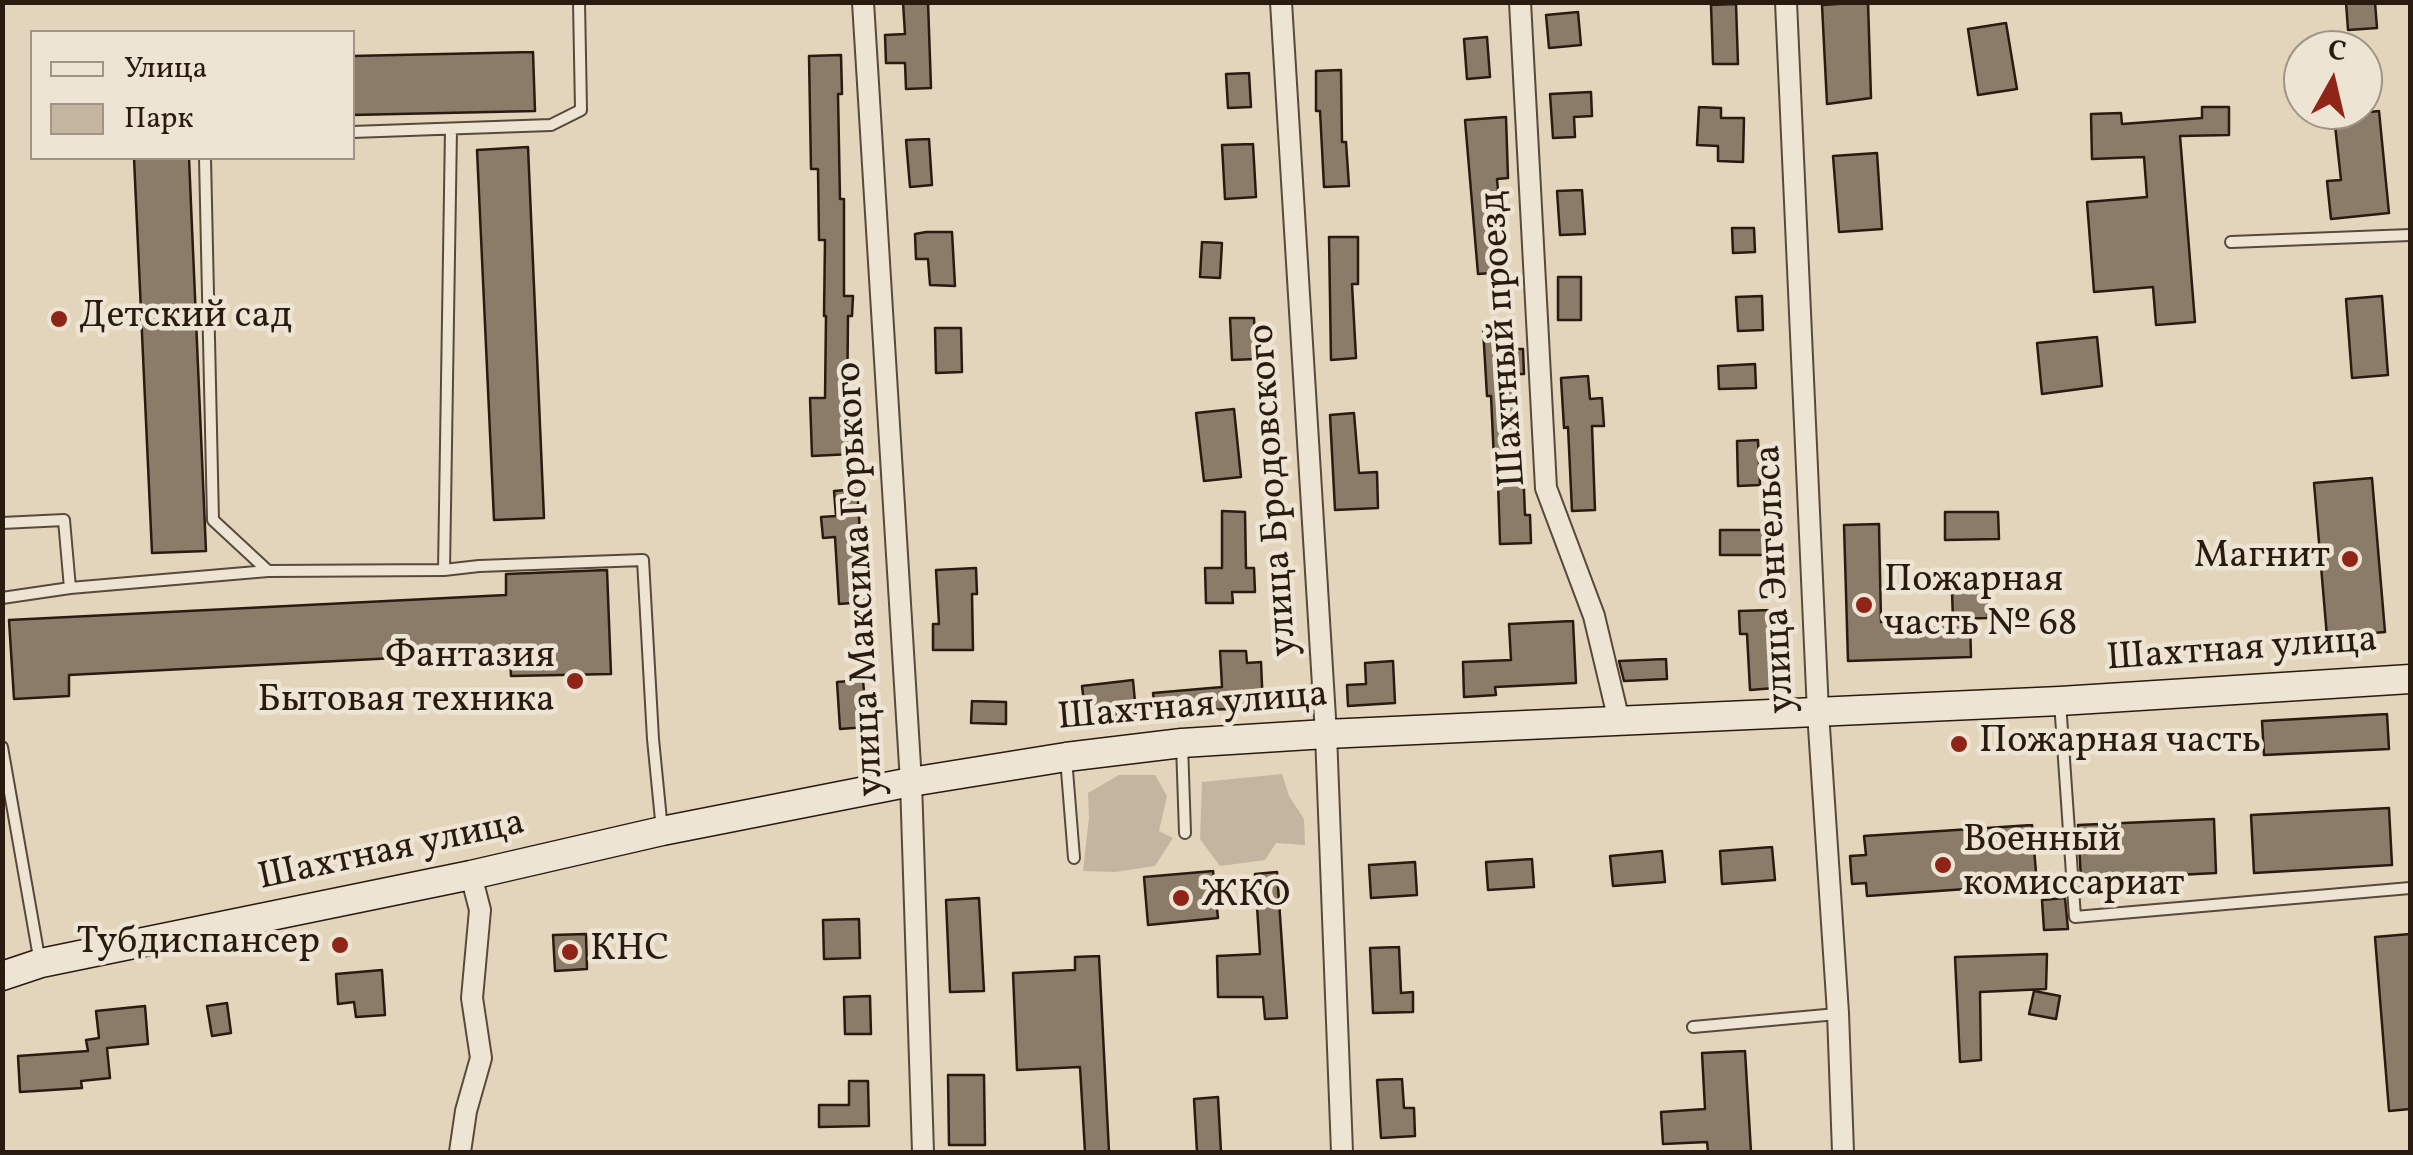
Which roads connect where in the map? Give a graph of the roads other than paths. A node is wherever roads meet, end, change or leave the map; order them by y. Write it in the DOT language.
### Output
graph roads {
  1 [pos="579,2"];
  2 [pos="862,2"];
  3 [pos="1281,2"];
  4 [pos="1520,2"];
  5 [pos="1786,2"];
  6 [pos="450,129"];
  7 [pos="355,132"];
  8 [pos="206,160"];
  9 [pos="2410,235"];
  10 [pos="2231,242"];
  11 [pos="2,523"];
  12 [pos="444,570"];
  13 [pos="268,571"];
  14 [pos="70,588"];
  15 [pos="2,598"];
  16 [pos="2410,678"];
  17 [pos="2060,701"];
  18 [pos="1818,712"];
  19 [pos="1618,721"];
  20 [pos="1326,734"];
  21 [pos="1182,743"];
  22 [pos="2,747"];
  23 [pos="1066,757"];
  24 [pos="910,782"];
  25 [pos="662,830"];
  26 [pos="1185,834"];
  27 [pos="1074,858"];
  28 [pos="471,875"];
  29 [pos="2410,888"];
  30 [pos="40,963"];
  31 [pos="2,976"];
  32 [pos="1838,1014"];
  33 [pos="1693,1028"];
  34 [pos="460,1152"];
  35 [pos="923,1152"];
  36 [pos="1342,1152"];
  37 [pos="1843,1152"];
  1 -- 6 [label="lane"];
  2 -- 24 [label="street, улица Максима Горького"];
  3 -- 20 [label="street, улица Бродовского"];
  4 -- 19 [label="street, Шахтный проезд"];
  5 -- 18 [label="street, улица Энгельса"];
  6 -- 7 [label="lane"];
  6 -- 12 [label="lane"];
  8 -- 13 [label="lane"];
  9 -- 10 [label="lane"];
  11 -- 14 [label="lane"];
  12 -- 13 [label="lane"];
  12 -- 25 [label="lane"];
  13 -- 14 [label="lane"];
  14 -- 15 [label="lane"];
  16 -- 17 [label="main road, Шахтная улица"];
  17 -- 18 [label="main road, Шахтная улица"];
  17 -- 29 [label="lane"];
  18 -- 19 [label="main road, Шахтная улица"];
  18 -- 32 [label="street, улица Энгельса"];
  19 -- 20 [label="main road, Шахтная улица"];
  20 -- 21 [label="main road, Шахтная улица"];
  20 -- 36 [label="street, улица Бродовского"];
  21 -- 23 [label="main road, Шахтная улица"];
  21 -- 26 [label="lane"];
  22 -- 30 [label="lane"];
  23 -- 24 [label="main road, Шахтная улица"];
  23 -- 27 [label="lane"];
  24 -- 25 [label="main road, Шахтная улица"];
  24 -- 35 [label="street, улица Максима Горького"];
  25 -- 28 [label="main road, Шахтная улица"];
  28 -- 30 [label="main road, Шахтная улица"];
  28 -- 34 [label="street"];
  30 -- 31 [label="main road, Шахтная улица"];
  32 -- 33 [label="lane"];
  32 -- 37 [label="street, улица Энгельса"];
}
